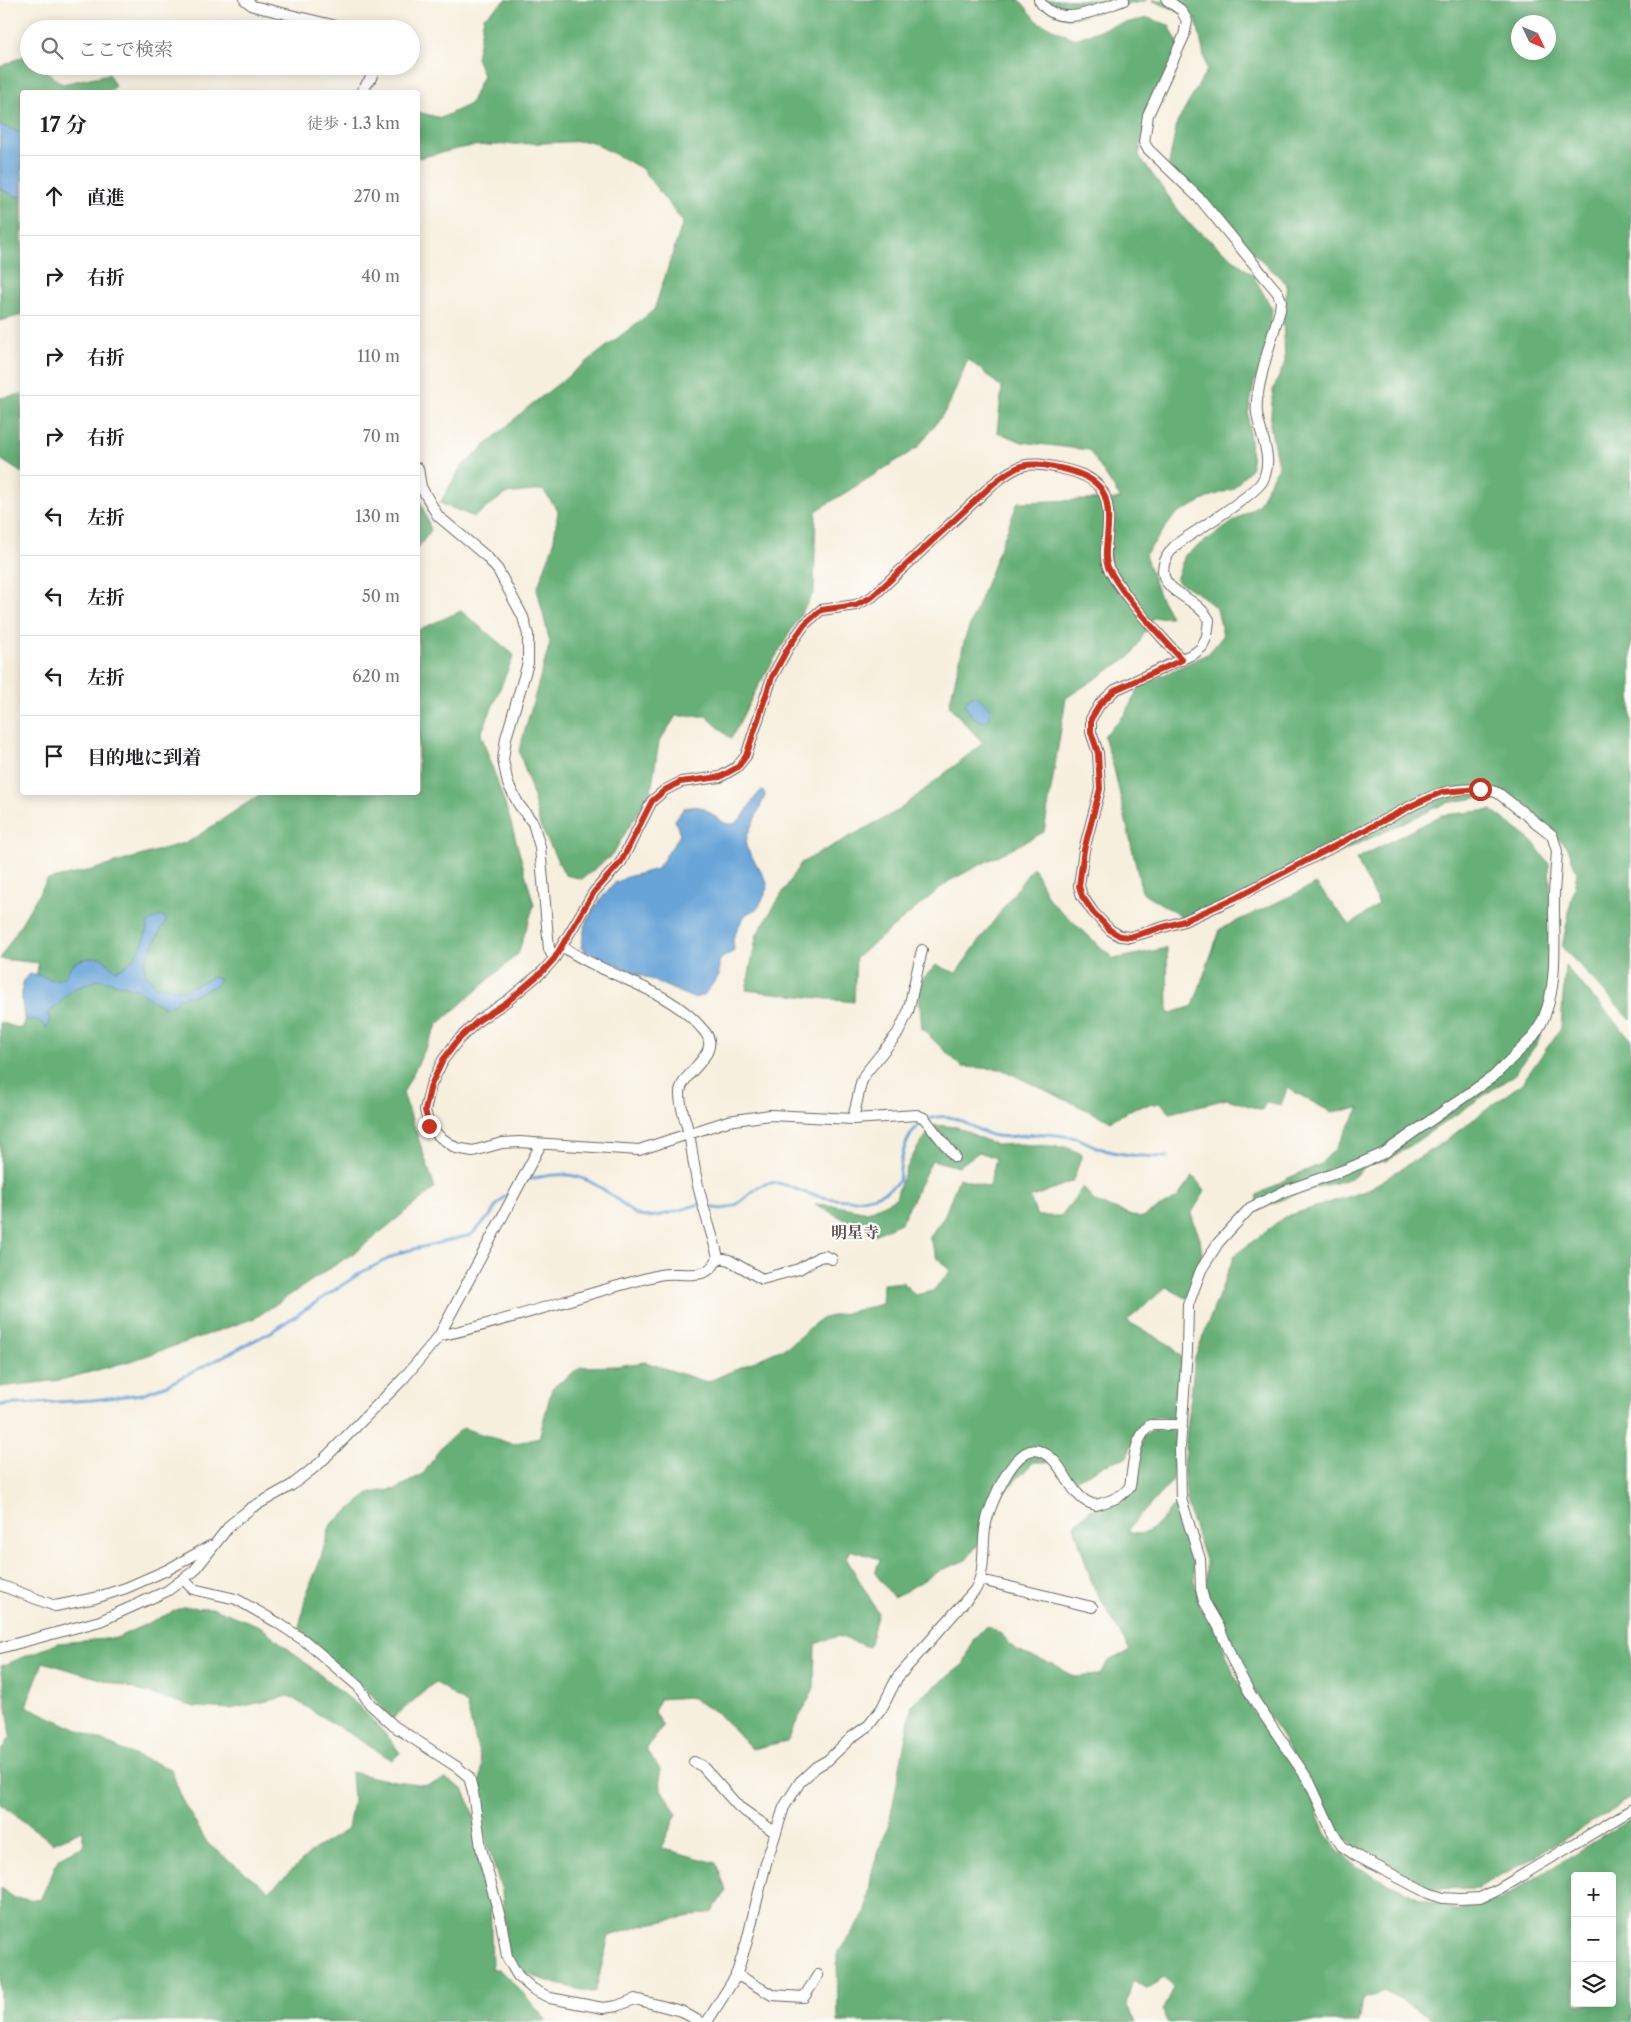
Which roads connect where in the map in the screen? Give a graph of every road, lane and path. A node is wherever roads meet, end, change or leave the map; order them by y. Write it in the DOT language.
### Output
graph roads {
  1 [pos="245,0"];
  2 [pos="1039,0"];
  3 [pos="1124,0"];
  4 [pos="1167,0"];
  5 [pos="311,20"];
  6 [pos="372,75"];
  7 [pos="362,90"];
  8 [pos="420,481"];
  9 [pos="1182,660"];
  10 [pos="562,946"];
  11 [pos="922,950"];
  12 [pos="554,959"];
  13 [pos="853,1119"];
  14 [pos="689,1134"];
  15 [pos="541,1144"];
  16 [pos="955,1157"];
  17 [pos="718,1257"];
  18 [pos="832,1259"];
  19 [pos="439,1336"];
  20 [pos="1182,1425"];
  21 [pos="213,1545"];
  22 [pos="184,1580"];
  23 [pos="981,1580"];
  24 [pos="0,1585"];
  25 [pos="1092,1607"];
  26 [pos="0,1648"];
  27 [pos="694,1762"];
  28 [pos="1631,1810"];
  29 [pos="776,1833"];
  30 [pos="736,1974"];
  31 [pos="818,1975"];
  32 [pos="700,2022"];
  33 [pos="708,2022"];
  1 -- 5 [label="street"];
  2 -- 3 [label="street"];
  4 -- 9 [label="street"];
  6 -- 7 [label="street"];
  8 -- 12 [label="street"];
  9 -- 10 [label="street"];
  9 -- 20 [label="street"];
  10 -- 12 [label="street"];
  10 -- 14 [label="street"];
  11 -- 13 [label="street"];
  12 -- 15 [label="street"];
  13 -- 14 [label="street"];
  13 -- 16 [label="street"];
  14 -- 15 [label="street"];
  14 -- 17 [label="street"];
  15 -- 19 [label="street"];
  17 -- 18 [label="street"];
  17 -- 19 [label="street"];
  19 -- 21 [label="street"];
  20 -- 23 [label="street"];
  20 -- 28 [label="street"];
  21 -- 22 [label="street"];
  21 -- 24 [label="street"];
  22 -- 26 [label="street"];
  22 -- 32 [label="street"];
  23 -- 25 [label="street"];
  23 -- 29 [label="street"];
  27 -- 29 [label="street"];
  29 -- 30 [label="street"];
  30 -- 31 [label="street"];
  30 -- 33 [label="street"];
}
